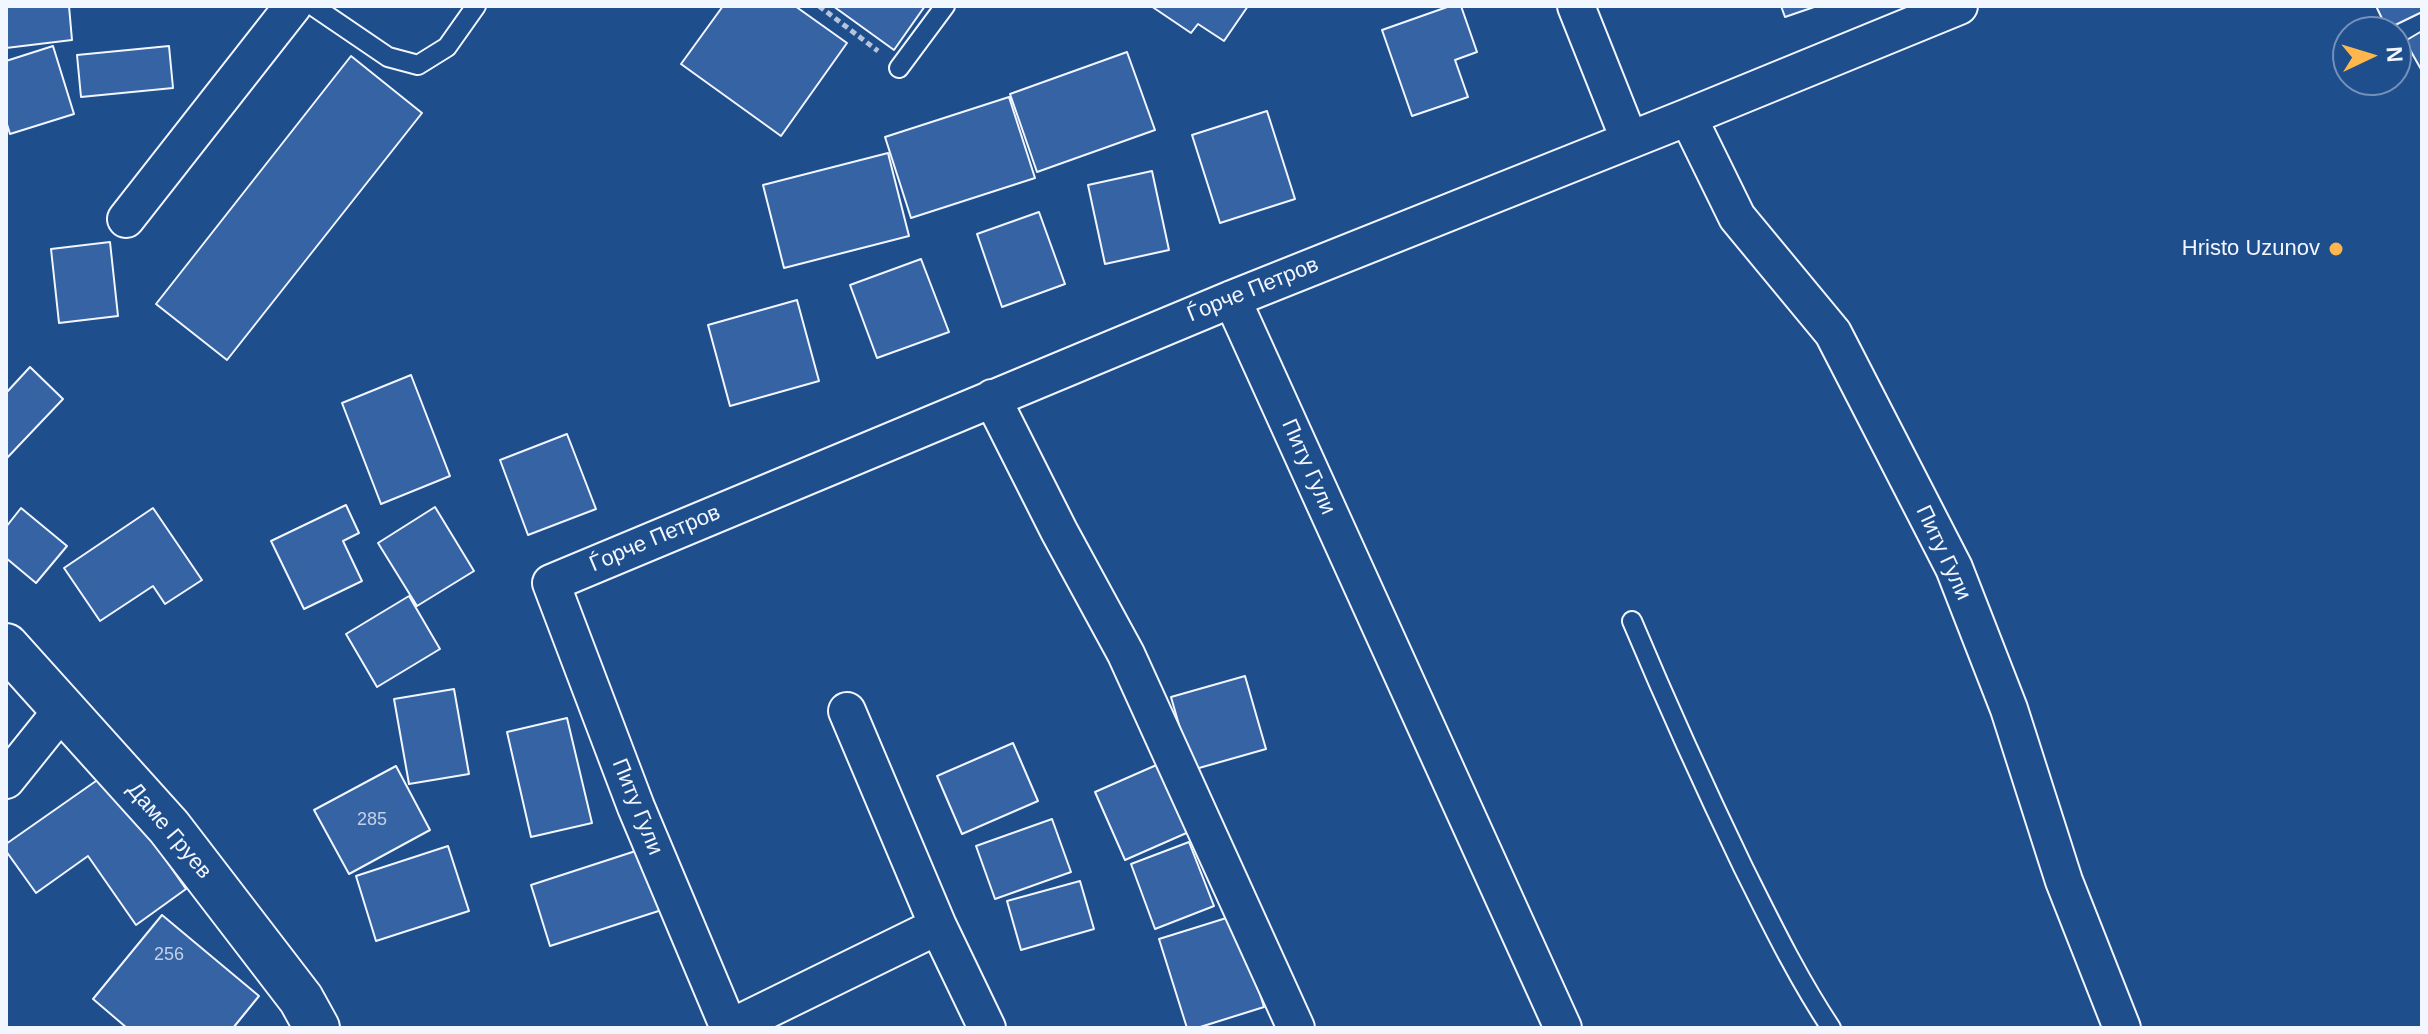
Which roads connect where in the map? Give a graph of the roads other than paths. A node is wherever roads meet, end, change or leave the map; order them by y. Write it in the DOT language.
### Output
graph roads {
  1 [pos="293,6"];
  2 [pos="313,6"];
  3 [pos="476,6"];
  4 [pos="945,6"];
  5 [pos="1576,6"];
  6 [pos="1959,6"];
  7 [pos="899,68"];
  8 [pos="1688,117"];
  9 [pos="1629,139"];
  10 [pos="126,219"];
  11 [pos="1232,299"];
  12 [pos="992,398"];
  13 [pos="551,583"];
  14 [pos="1632,621"];
  15 [pos="6,646"];
  16 [pos="63,709"];
  17 [pos="847,711"];
  18 [pos="6,780"];
  19 [pos="938,926"];
  20 [pos="317,1028"];
  21 [pos="730,1028"];
  22 [pos="987,1028"];
  23 [pos="1296,1028"];
  24 [pos="1563,1028"];
  25 [pos="1831,1028"];
  26 [pos="2122,1028"];
  1 -- 10 [label="street"];
  2 -- 3 [label="lane"];
  4 -- 7 [label="lane"];
  5 -- 9 [label="street"];
  6 -- 8 [label="street, Ѓорче Петров"];
  8 -- 9 [label="street, Ѓорче Петров"];
  8 -- 26 [label="street, Питу Гули"];
  9 -- 11 [label="street, Ѓорче Петров"];
  11 -- 12 [label="street, Ѓорче Петров"];
  11 -- 24 [label="street, Питу Гули"];
  12 -- 13 [label="street, Ѓорче Петров"];
  12 -- 23 [label="street"];
  13 -- 21 [label="street, Питу Гули"];
  14 -- 25 [label="lane"];
  15 -- 16 [label="street, Даме Груев"];
  16 -- 18 [label="street"];
  16 -- 20 [label="street, Даме Груев"];
  17 -- 19 [label="street"];
  19 -- 21 [label="street, Питу Гули"];
  19 -- 22 [label="street"];
}
